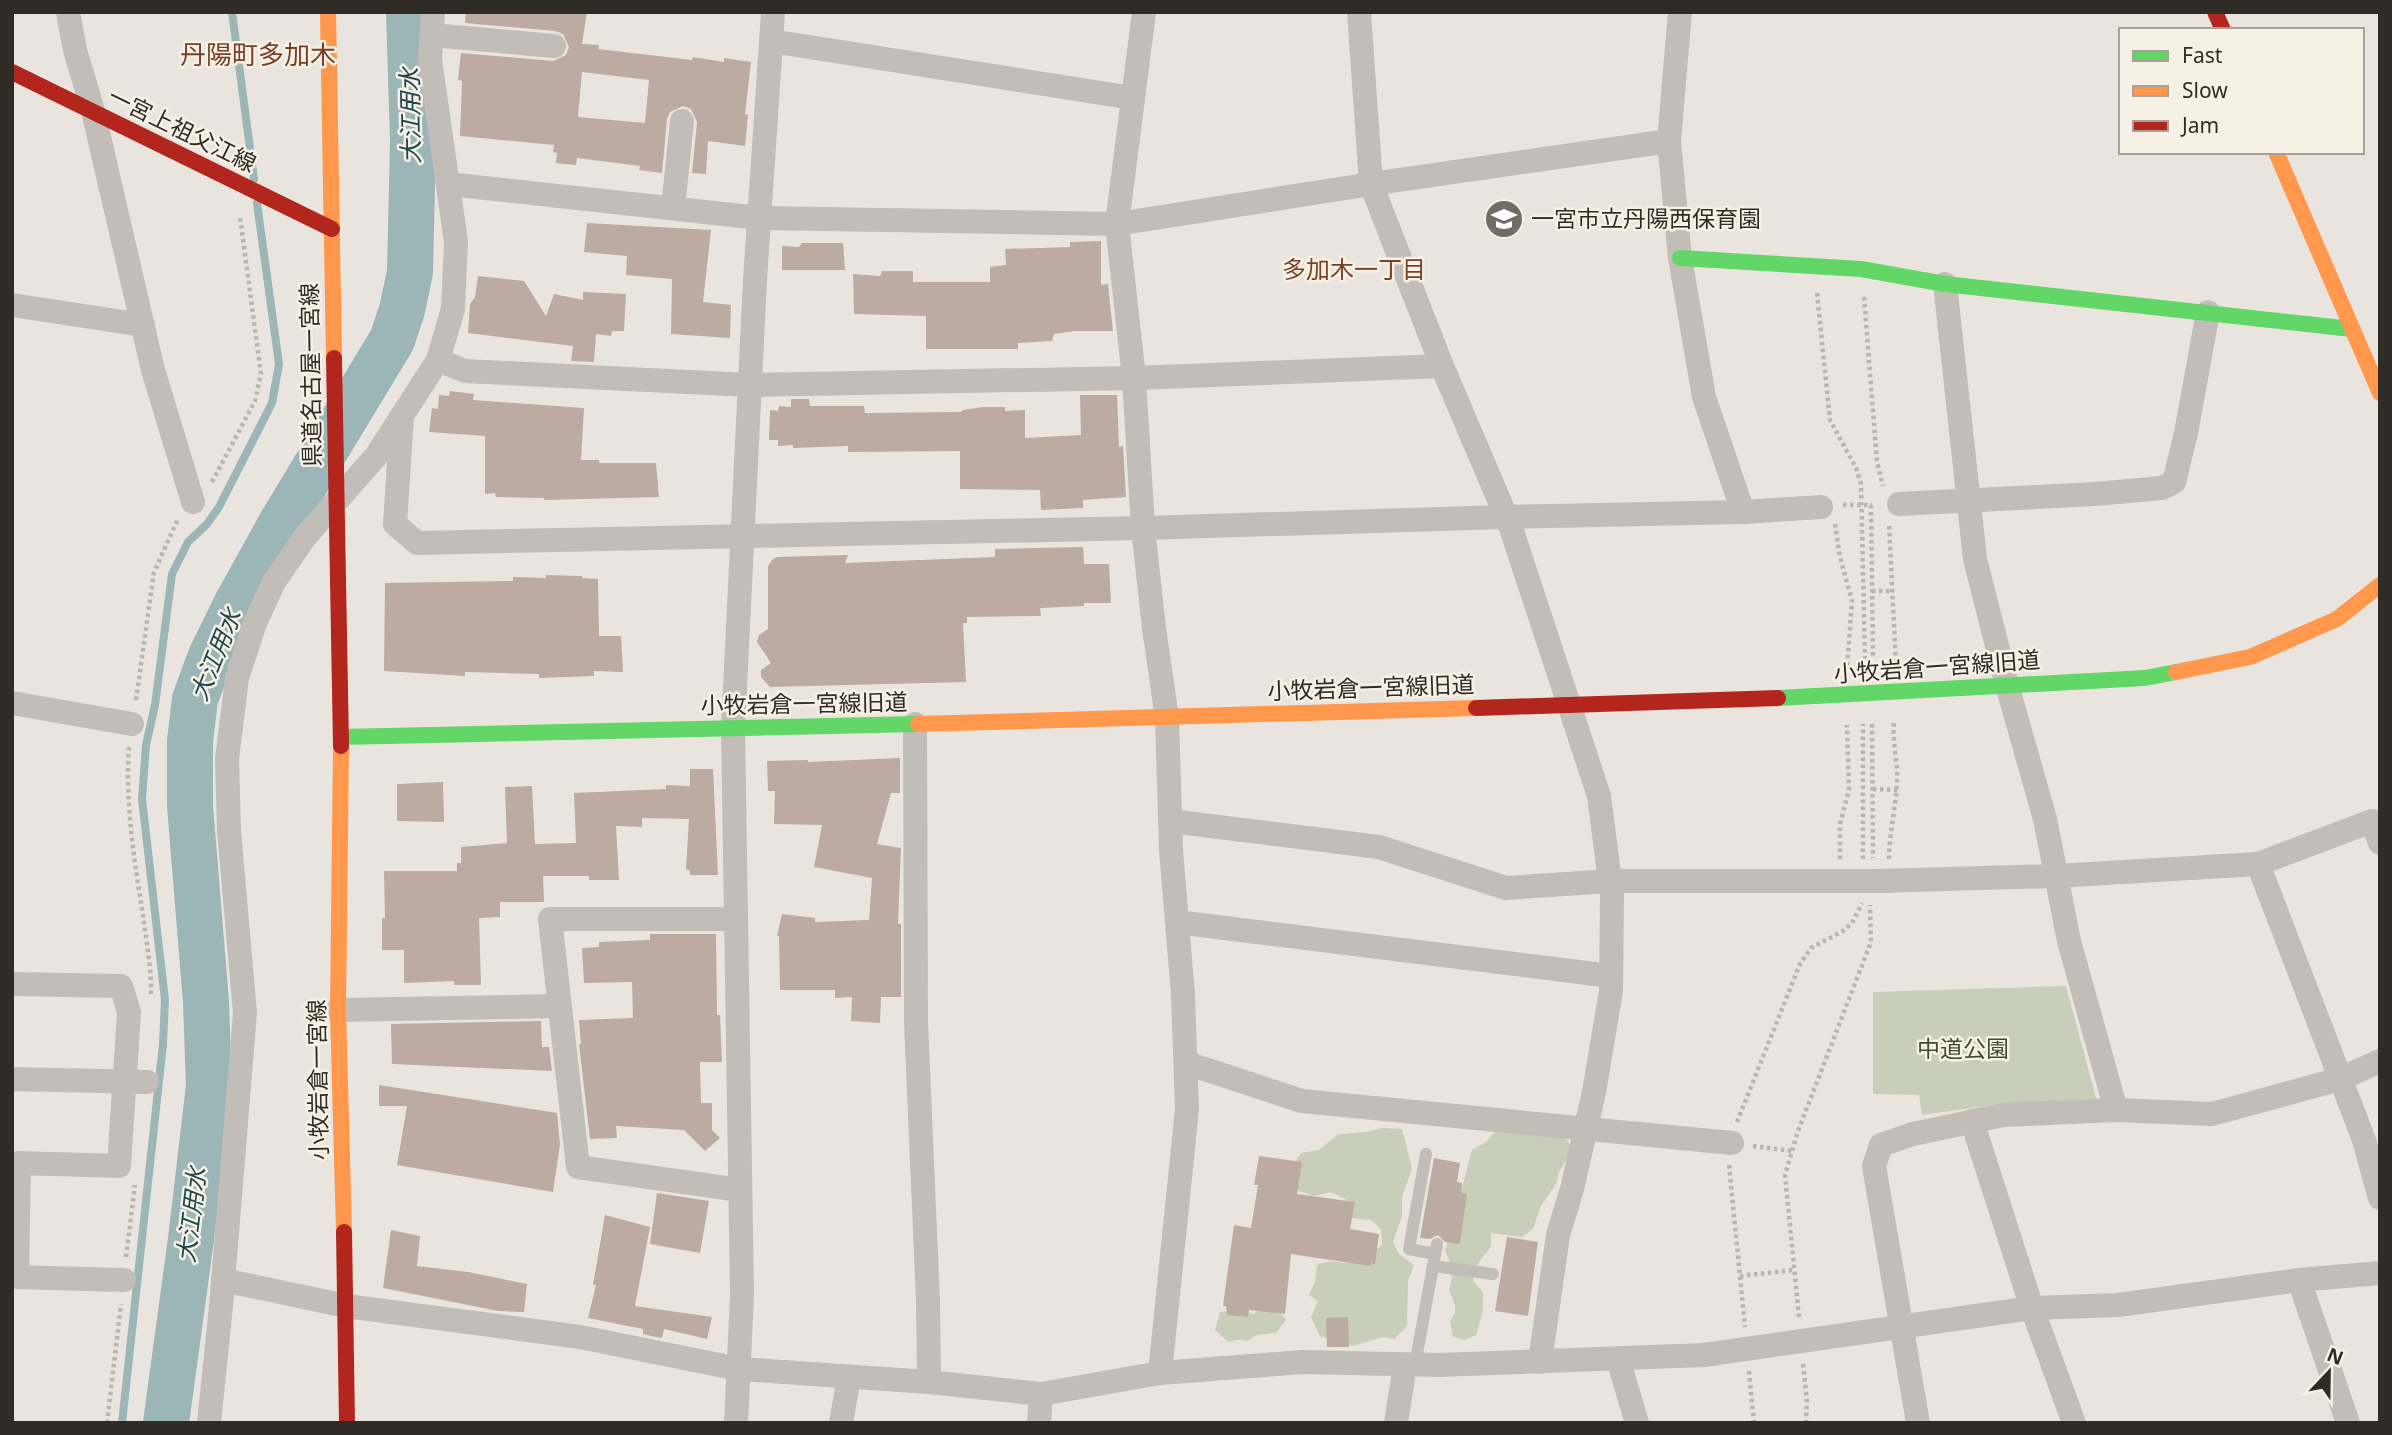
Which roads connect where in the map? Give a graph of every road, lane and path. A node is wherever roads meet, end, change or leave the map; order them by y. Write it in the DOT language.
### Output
graph roads {
  1 [pos="68,12"];
  2 [pos="328,12"];
  3 [pos="773,12"];
  4 [pos="1144,12"];
  5 [pos="1359,12"];
  6 [pos="1680,12"];
  7 [pos="2215,12"];
  8 [pos="432,24"];
  9 [pos="2222,28"];
  10 [pos="771,41"];
  11 [pos="554,46"];
  12 [pos="12,72"];
  13 [pos="1133,98"];
  14 [pos="93,111"];
  15 [pos="682,121"];
  16 [pos="1669,141"];
  17 [pos="2277,154"];
  18 [pos="238,183"];
  19 [pos="448,184"];
  20 [pos="1371,184"];
  21 [pos="673,208"];
  22 [pos="760,218"];
  23 [pos="1116,224"];
  24 [pos="332,229"];
  25 [pos="1680,258"];
  26 [pos="1813,265"];
  27 [pos="1861,269"];
  28 [pos="1945,284"];
  29 [pos="12,305"];
  30 [pos="2208,312"];
  31 [pos="142,325"];
  32 [pos="2352,329"];
  33 [pos="438,360"];
  34 [pos="1442,366"];
  35 [pos="1134,378"];
  36 [pos="750,385"];
  37 [pos="2380,393"];
  38 [pos="402,416"];
  39 [pos="336,494"];
  40 [pos="1969,501"];
  41 [pos="193,502"];
  42 [pos="1863,504"];
  43 [pos="1871,505"];
  44 [pos="1893,505"];
  45 [pos="1821,507"];
  46 [pos="1743,512"];
  47 [pos="1506,517"];
  48 [pos="1143,528"];
  49 [pos="742,537"];
  50 [pos="2380,585"];
  51 [pos="1872,591"];
  52 [pos="1894,591"];
  53 [pos="1865,659"];
  54 [pos="1873,659"];
  55 [pos="2007,685"];
  56 [pos="12,703"];
  57 [pos="1570,705"];
  58 [pos="1167,718"];
  59 [pos="1863,723"];
  60 [pos="1872,723"];
  61 [pos="132,724"];
  62 [pos="915,724"];
  63 [pos="733,728"];
  64 [pos="341,737"];
  65 [pos="1873,789"];
  66 [pos="1897,790"];
  67 [pos="1170,821"];
  68 [pos="2380,843"];
  69 [pos="2258,864"];
  70 [pos="2056,876"];
  71 [pos="1610,881"];
  72 [pos="1868,881"];
  73 [pos="736,919"];
  74 [pos="1177,922"];
  75 [pos="1611,976"];
  76 [pos="12,985"];
  77 [pos="151,999"];
  78 [pos="559,1006"];
  79 [pos="338,1010"];
  80 [pos="2380,1061"];
  81 [pos="1186,1063"];
  82 [pos="12,1079"];
  83 [pos="2340,1079"];
  84 [pos="136,1081"];
  85 [pos="2116,1110"];
  86 [pos="1972,1121"];
  87 [pos="1586,1128"];
  88 [pos="1732,1143"];
  89 [pos="1791,1151"];
  90 [pos="1426,1154"];
  91 [pos="136,1172"];
  92 [pos="740,1190"];
  93 [pos="2380,1198"];
  94 [pos="1435,1254"];
  95 [pos="1794,1270"];
  96 [pos="2380,1273"];
  97 [pos="1493,1274"];
  98 [pos="1740,1276"];
  99 [pos="15,1277"];
  100 [pos="124,1280"];
  101 [pos="223,1280"];
  102 [pos="2299,1280"];
  103 [pos="346,1306"];
  104 [pos="2032,1308"];
  105 [pos="1902,1326"];
  106 [pos="1801,1342"];
  107 [pos="1747,1349"];
  108 [pos="1618,1359"];
  109 [pos="1540,1362"];
  110 [pos="1410,1365"];
  111 [pos="738,1369"];
  112 [pos="1160,1373"];
  113 [pos="849,1377"];
  114 [pos="929,1382"];
  115 [pos="1041,1394"];
  116 [pos="107,1423"];
  117 [pos="209,1423"];
  118 [pos="347,1423"];
  119 [pos="736,1423"];
  120 [pos="841,1423"];
  121 [pos="1039,1423"];
  122 [pos="1396,1423"];
  123 [pos="1637,1423"];
  124 [pos="1754,1423"];
  125 [pos="1806,1423"];
  126 [pos="1918,1423"];
  127 [pos="2074,1423"];
  128 [pos="2348,1423"];
  1 -- 14 [label="street"];
  2 -- 24 [label="street, 県道名古屋一宮線"];
  3 -- 10 [label="street"];
  4 -- 13 [label="street"];
  5 -- 20 [label="street"];
  6 -- 16 [label="street"];
  7 -- 9 [label="street"];
  8 -- 11 [label="street"];
  8 -- 19 [label="street"];
  10 -- 13 [label="street"];
  10 -- 22 [label="street"];
  12 -- 14 [label="street, 一宮上祖父江線"];
  13 -- 23 [label="street"];
  14 -- 18 [label="street, 一宮上祖父江線"];
  14 -- 31 [label="street"];
  15 -- 21 [label="street"];
  16 -- 20 [label="street"];
  16 -- 25 [label="street"];
  17 -- 32 [label="street"];
  18 -- 24 [label="street, 一宮上祖父江線"];
  18 -- 41 [label="path"];
  19 -- 21 [label="street"];
  19 -- 33 [label="street"];
  20 -- 23 [label="street"];
  20 -- 34 [label="street"];
  21 -- 22 [label="street"];
  22 -- 23 [label="street"];
  22 -- 36 [label="street"];
  23 -- 35 [label="street"];
  24 -- 39 [label="street, 県道名古屋一宮線"];
  25 -- 26 [label="street"];
  25 -- 46 [label="street"];
  26 -- 27 [label="street"];
  26 -- 42 [label="path"];
  27 -- 28 [label="street"];
  27 -- 44 [label="path"];
  28 -- 30 [label="street"];
  28 -- 40 [label="street"];
  29 -- 31 [label="street"];
  30 -- 32 [label="street"];
  30 -- 40 [label="street"];
  31 -- 41 [label="street"];
  32 -- 37 [label="street"];
  33 -- 36 [label="street"];
  33 -- 38 [label="street"];
  34 -- 35 [label="street"];
  34 -- 47 [label="street"];
  35 -- 36 [label="street"];
  35 -- 48 [label="street"];
  36 -- 49 [label="street"];
  38 -- 39 [label="street"];
  38 -- 49 [label="street"];
  39 -- 64 [label="street, 県道名古屋一宮線"];
  39 -- 101 [label="street"];
  40 -- 44 [label="street"];
  40 -- 55 [label="street"];
  41 -- 61 [label="path"];
  42 -- 43 [label="path"];
  42 -- 45 [label="path"];
  42 -- 53 [label="path"];
  43 -- 44 [label="path"];
  43 -- 51 [label="path"];
  45 -- 46 [label="street"];
  46 -- 47 [label="street"];
  47 -- 48 [label="street"];
  47 -- 57 [label="street"];
  48 -- 49 [label="street"];
  48 -- 58 [label="street"];
  49 -- 63 [label="street"];
  50 -- 55 [label="street, 小牧岩倉一宮線旧道"];
  51 -- 52 [label="path"];
  51 -- 54 [label="path"];
  55 -- 57 [label="street, 小牧岩倉一宮線旧道"];
  55 -- 70 [label="street"];
  56 -- 61 [label="street"];
  57 -- 58 [label="street, 小牧岩倉一宮線旧道"];
  57 -- 71 [label="street"];
  58 -- 62 [label="street, 小牧岩倉一宮線旧道"];
  58 -- 67 [label="street"];
  59 -- 72 [label="path"];
  60 -- 65 [label="path"];
  61 -- 77 [label="path"];
  62 -- 63 [label="street, 小牧岩倉一宮線旧道"];
  62 -- 114 [label="street"];
  63 -- 64 [label="street, 小牧岩倉一宮線旧道"];
  63 -- 73 [label="street"];
  64 -- 79 [label="street, 小牧岩倉一宮線"];
  65 -- 66 [label="path"];
  65 -- 72 [label="path"];
  67 -- 71 [label="street"];
  67 -- 74 [label="street"];
  68 -- 69 [label="street"];
  69 -- 70 [label="street"];
  69 -- 83 [label="street"];
  70 -- 72 [label="street"];
  70 -- 85 [label="street"];
  71 -- 72 [label="street"];
  71 -- 75 [label="street"];
  72 -- 88 [label="path"];
  72 -- 89 [label="path"];
  73 -- 78 [label="street"];
  73 -- 92 [label="street"];
  74 -- 75 [label="street"];
  74 -- 81 [label="street"];
  75 -- 87 [label="street"];
  76 -- 84 [label="street"];
  78 -- 79 [label="street"];
  78 -- 92 [label="street"];
  79 -- 103 [label="street, 小牧岩倉一宮線"];
  80 -- 83 [label="street"];
  81 -- 87 [label="street"];
  81 -- 112 [label="street"];
  82 -- 84 [label="street"];
  83 -- 85 [label="street"];
  83 -- 93 [label="street"];
  84 -- 99 [label="street"];
  85 -- 86 [label="street"];
  86 -- 104 [label="street"];
  86 -- 105 [label="street"];
  87 -- 88 [label="street"];
  87 -- 109 [label="street"];
  88 -- 89 [label="path"];
  88 -- 98 [label="path"];
  89 -- 95 [label="path"];
  90 -- 94 [label="lane"];
  91 -- 100 [label="path"];
  92 -- 111 [label="street"];
  94 -- 97 [label="lane"];
  94 -- 110 [label="lane"];
  95 -- 98 [label="path"];
  95 -- 106 [label="path"];
  96 -- 102 [label="street"];
  98 -- 107 [label="path"];
  99 -- 100 [label="street"];
  100 -- 116 [label="path"];
  101 -- 103 [label="street"];
  101 -- 117 [label="street"];
  102 -- 104 [label="street"];
  102 -- 128 [label="street"];
  103 -- 111 [label="street"];
  103 -- 118 [label="street, 小牧岩倉一宮線"];
  104 -- 105 [label="street"];
  104 -- 127 [label="street"];
  105 -- 106 [label="street"];
  105 -- 126 [label="street"];
  106 -- 107 [label="street"];
  106 -- 125 [label="path"];
  107 -- 108 [label="street"];
  107 -- 124 [label="path"];
  108 -- 109 [label="street"];
  108 -- 123 [label="street"];
  109 -- 110 [label="street"];
  110 -- 112 [label="street"];
  110 -- 122 [label="street"];
  111 -- 113 [label="street"];
  111 -- 119 [label="street"];
  112 -- 115 [label="street"];
  113 -- 114 [label="street"];
  113 -- 120 [label="street"];
  114 -- 115 [label="street"];
  115 -- 121 [label="street"];
}
